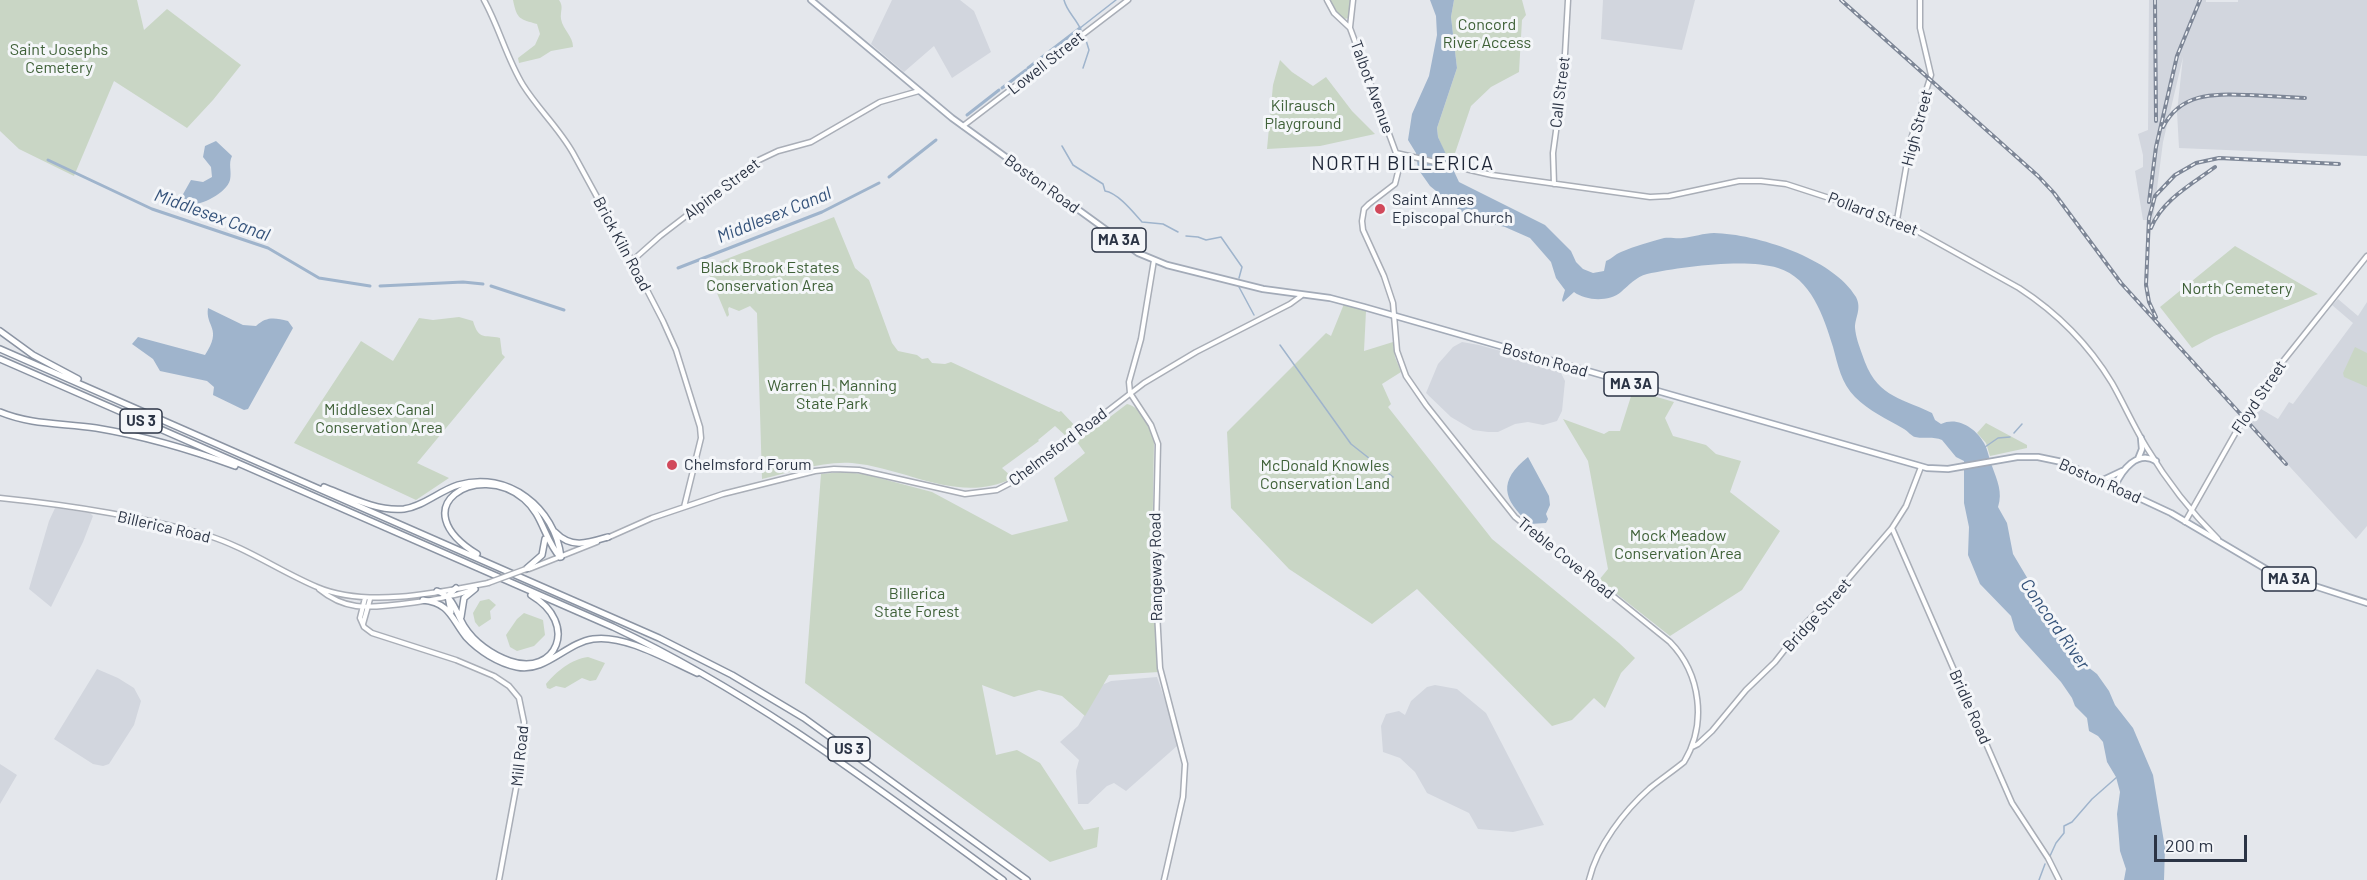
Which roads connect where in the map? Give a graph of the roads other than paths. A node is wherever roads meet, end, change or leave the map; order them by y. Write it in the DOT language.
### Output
graph roads {
  1 [pos="484,0"];
  2 [pos="811,0"];
  3 [pos="1128,0"];
  4 [pos="1327,0"];
  5 [pos="1353,0"];
  6 [pos="1568,0"];
  7 [pos="1920,0"];
  8 [pos="1350,28"];
  9 [pos="919,91"];
  10 [pos="963,126"];
  11 [pos="1396,153"];
  12 [pos="1554,184"];
  13 [pos="1897,220"];
  14 [pos="2367,256"];
  15 [pos="1154,260"];
  16 [pos="632,261"];
  17 [pos="1301,296"];
  18 [pos="1395,315"];
  19 [pos="0,331"];
  20 [pos="0,349"];
  21 [pos="0,359"];
  22 [pos="1130,393"];
  23 [pos="117,400"];
  24 [pos="0,412"];
  25 [pos="2141,438"];
  26 [pos="2138,459"];
  27 [pos="2156,461"];
  28 [pos="1922,466"];
  29 [pos="2124,469"];
  30 [pos="282,472"];
  31 [pos="2103,480"];
  32 [pos="282,483"];
  33 [pos="2115,486"];
  34 [pos="0,498"];
  35 [pos="2197,502"];
  36 [pos="2185,504"];
  37 [pos="684,507"];
  38 [pos="2191,512"];
  39 [pos="652,518"];
  40 [pos="2186,522"];
  41 [pos="549,525"];
  42 [pos="1892,528"];
  43 [pos="545,534"];
  44 [pos="608,537"];
  45 [pos="2218,539"];
  46 [pos="561,557"];
  47 [pos="493,565"];
  48 [pos="526,569"];
  49 [pos="509,582"];
  50 [pos="488,583"];
  51 [pos="318,588"];
  52 [pos="456,588"];
  53 [pos="475,589"];
  54 [pos="437,591"];
  55 [pos="448,596"];
  56 [pos="367,599"];
  57 [pos="423,600"];
  58 [pos="2367,603"];
  59 [pos="365,607"];
  60 [pos="454,619"];
  61 [pos="462,621"];
  62 [pos="718,682"];
  63 [pos="1691,747"];
  64 [pos="499,880"];
  65 [pos="1003,880"];
  66 [pos="1028,880"];
  67 [pos="1164,880"];
  68 [pos="1589,880"];
  69 [pos="2059,880"];
  1 -- 16 [label="main road, Brick Kiln Road"];
  2 -- 9 [label="main road, Boston Road / MA 3A"];
  3 -- 10 [label="main road, Lowell Street"];
  4 -- 8 [label="main road, Talbot Avenue"];
  5 -- 8 [label="main road, Talbot Avenue"];
  6 -- 12 [label="main road, Call Street"];
  7 -- 13 [label="main road, High Street"];
  8 -- 11 [label="main road, Talbot Avenue"];
  9 -- 10 [label="main road, Boston Road / MA 3A"];
  9 -- 16 [label="main road, Alpine Street"];
  10 -- 15 [label="main road, Boston Road / MA 3A"];
  11 -- 12 [label="main road, Pollard Street"];
  11 -- 18 [label="main road, Treble Cove Road"];
  12 -- 13 [label="main road, Pollard Street"];
  13 -- 25 [label="main road, Pollard Street"];
  14 -- 35 [label="main road, Floyd Street"];
  15 -- 17 [label="main road, Boston Road / MA 3A"];
  15 -- 22 [label="main road"];
  16 -- 37 [label="main road, Brick Kiln Road"];
  17 -- 18 [label="main road, Boston Road / MA 3A"];
  17 -- 22 [label="main road, Chelmsford Road"];
  18 -- 28 [label="main road, Boston Road / MA 3A"];
  18 -- 63 [label="main road, Treble Cove Road"];
  19 -- 23 [label="highway"];
  20 -- 23 [label="highway, US 3"];
  21 -- 32 [label="highway, US 3"];
  22 -- 37 [label="main road, Chelmsford Road"];
  22 -- 67 [label="main road, Rangeway Road"];
  23 -- 30 [label="highway, US 3"];
  24 -- 32 [label="highway"];
  25 -- 26 [label="main road"];
  25 -- 27 [label="main road, Pollard Street"];
  26 -- 27 [label="main road"];
  26 -- 29 [label="main road"];
  27 -- 36 [label="main road, Pollard Street"];
  28 -- 31 [label="main road, Boston Road / MA 3A"];
  28 -- 42 [label="main road, Bridge Street"];
  29 -- 31 [label="main road"];
  29 -- 33 [label="main road"];
  30 -- 41 [label="highway"];
  30 -- 47 [label="highway, US 3"];
  31 -- 33 [label="main road, Boston Road / MA 3A"];
  32 -- 49 [label="highway, US 3"];
  33 -- 40 [label="main road, Boston Road / MA 3A"];
  34 -- 51 [label="main road, Billerica Road"];
  35 -- 36 [label="main road"];
  35 -- 38 [label="main road, Floyd Street"];
  36 -- 38 [label="main road, Pollard Street"];
  37 -- 39 [label="main road, Chelmsford Road"];
  38 -- 40 [label="main road, Floyd Street"];
  38 -- 45 [label="main road, Pollard Street"];
  39 -- 44 [label="main road, Billerica Road"];
  40 -- 45 [label="main road, Boston Road / MA 3A"];
  41 -- 44 [label="highway"];
  41 -- 46 [label="highway"];
  42 -- 63 [label="main road, Bridge Street"];
  42 -- 69 [label="main road, Bridle Road"];
  43 -- 46 [label="highway"];
  43 -- 47 [label="highway"];
  43 -- 48 [label="highway"];
  44 -- 46 [label="main road, Billerica Road"];
  45 -- 58 [label="main road, Boston Road / MA 3A"];
  46 -- 48 [label="main road, Billerica Road"];
  47 -- 66 [label="highway, US 3"];
  48 -- 50 [label="main road, Billerica Road, bridge"];
  49 -- 61 [label="highway"];
  49 -- 62 [label="highway, US 3"];
  50 -- 52 [label="main road, Billerica Road"];
  50 -- 53 [label="main road, Billerica Road"];
  51 -- 56 [label="main road, Billerica Road"];
  51 -- 59 [label="main road, Billerica Road"];
  52 -- 54 [label="main road, Billerica Road"];
  52 -- 55 [label="highway"];
  53 -- 55 [label="main road, Billerica Road"];
  53 -- 61 [label="highway"];
  54 -- 55 [label="highway"];
  54 -- 56 [label="main road, Billerica Road"];
  55 -- 57 [label="main road, Billerica Road"];
  55 -- 60 [label="highway"];
  55 -- 61 [label="highway"];
  56 -- 59 [label="main road, Mill Road"];
  57 -- 59 [label="main road, Billerica Road"];
  57 -- 60 [label="highway"];
  59 -- 64 [label="main road, Mill Road"];
  60 -- 62 [label="highway"];
  62 -- 65 [label="highway, US 3"];
  63 -- 68 [label="main road, Treble Cove Road"];
}
